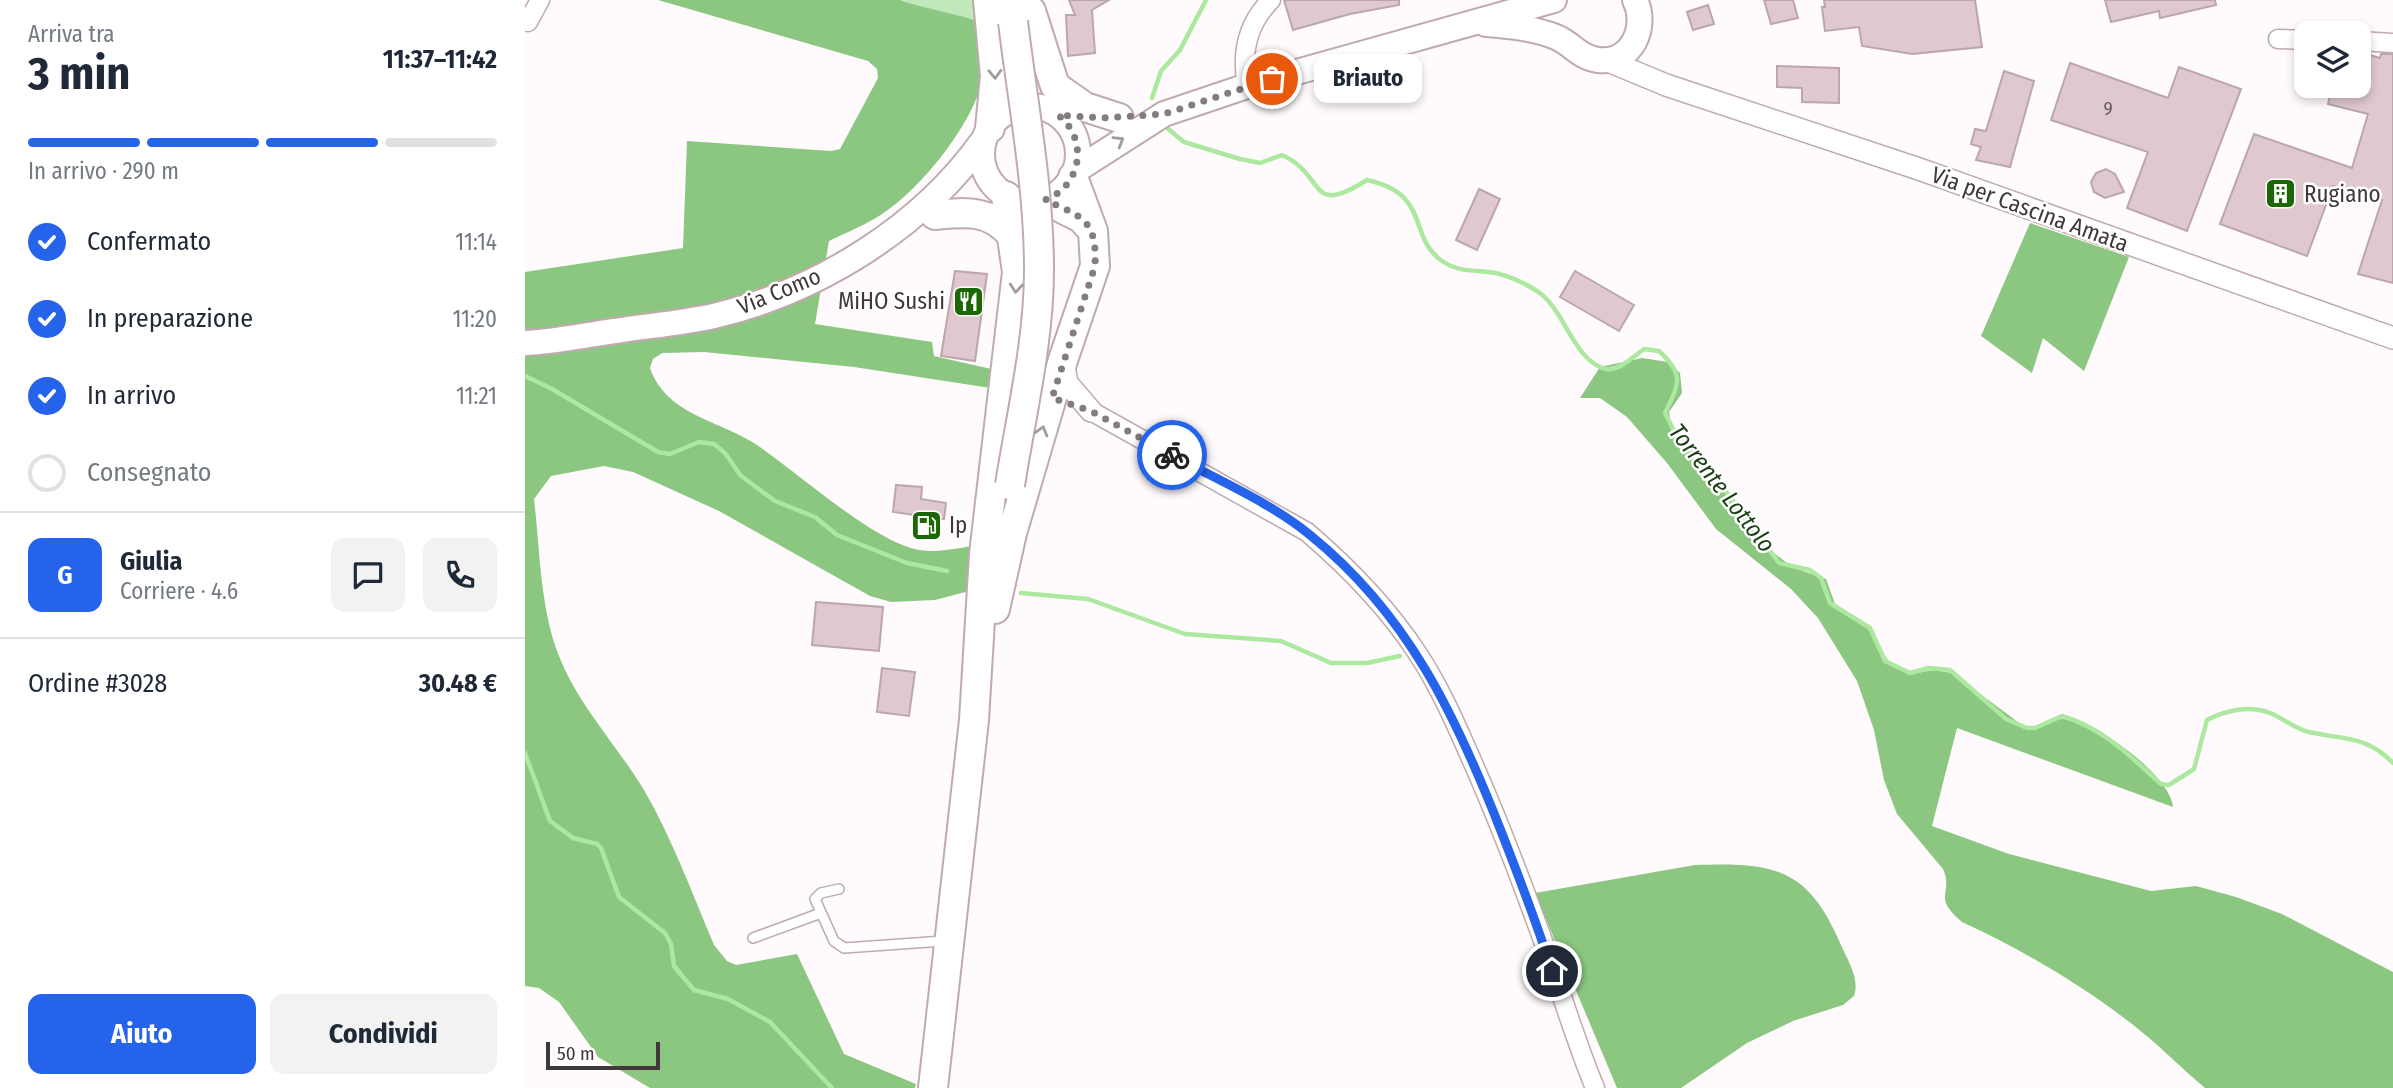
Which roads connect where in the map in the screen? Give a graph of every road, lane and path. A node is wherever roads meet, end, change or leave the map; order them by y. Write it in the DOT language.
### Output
graph roads {
  1 [pos="540,0"];
  2 [pos="988,0"];
  3 [pos="1271,0"];
  4 [pos="1554,0"];
  5 [pos="1567,0"];
  6 [pos="1638,2"];
  7 [pos="1020,8"];
  8 [pos="528,22"];
  9 [pos="1471,23"];
  10 [pos="1637,39"];
  11 [pos="2278,39"];
  12 [pos="2294,40"];
  13 [pos="2371,42"];
  14 [pos="1568,43"];
  15 [pos="2393,43"];
  16 [pos="1606,60"];
  17 [pos="1665,85"];
  18 [pos="1247,86"];
  19 [pos="1055,113"];
  20 [pos="1164,114"];
  21 [pos="1119,118"];
  22 [pos="987,134"];
  23 [pos="1074,174"];
  24 [pos="1002,194"];
  25 [pos="1045,200"];
  26 [pos="935,215"];
  27 [pos="895,231"];
  28 [pos="1093,231"];
  29 [pos="1012,236"];
  30 [pos="2393,338"];
  31 [pos="525,342"];
  32 [pos="1063,360"];
  33 [pos="1052,398"];
  34 [pos="1091,411"];
  35 [pos="977,687"];
  36 [pos="839,889"];
  37 [pos="821,913"];
  38 [pos="753,938"];
  39 [pos="949,941"];
  40 [pos="933,1088"];
  41 [pos="1595,1088"];
  1 -- 8 [label="street"];
  2 -- 22 [label="main road, one-way"];
  3 -- 18 [label="street"];
  4 -- 9 [label="main road"];
  5 -- 14 [label="main road"];
  6 -- 10 [label="main road"];
  7 -- 19 [label="main road"];
  7 -- 21 [label="main road"];
  7 -- 35 [label="main road, bridge"];
  9 -- 14 [label="main road"];
  9 -- 18 [label="main road"];
  10 -- 16 [label="main road"];
  10 -- 17 [label="street"];
  11 -- 12 [label="street"];
  13 -- 15 [label="street"];
  14 -- 16 [label="main road"];
  16 -- 17 [label="street, Via per Cascina Amata"];
  17 -- 30 [label="street, Via per Cascina Amata"];
  18 -- 20 [label="main road"];
  19 -- 21 [label="main road"];
  19 -- 22 [label="main road"];
  19 -- 23 [label="main road"];
  20 -- 21 [label="main road"];
  23 -- 20 [label="main road, one-way"];
  22 -- 24 [label="main road"];
  22 -- 27 [label="main road, Via Como"];
  23 -- 25 [label="main road"];
  23 -- 28 [label="main road"];
  24 -- 25 [label="main road"];
  24 -- 26 [label="main road"];
  24 -- 29 [label="main road"];
  25 -- 28 [label="main road"];
  26 -- 27 [label="main road"];
  26 -- 29 [label="main road"];
  27 -- 31 [label="main road, Via Como"];
  28 -- 32 [label="main road"];
  29 -- 35 [label="main road, one-way"];
  32 -- 33 [label="main road"];
  32 -- 34 [label="street"];
  33 -- 34 [label="street"];
  35 -- 33 [label="main road, one-way"];
  34 -- 41 [label="street"];
  35 -- 39 [label="main road"];
  36 -- 37 [label="lane"];
  37 -- 38 [label="lane"];
  37 -- 39 [label="lane"];
  39 -- 40 [label="main road"];
}
